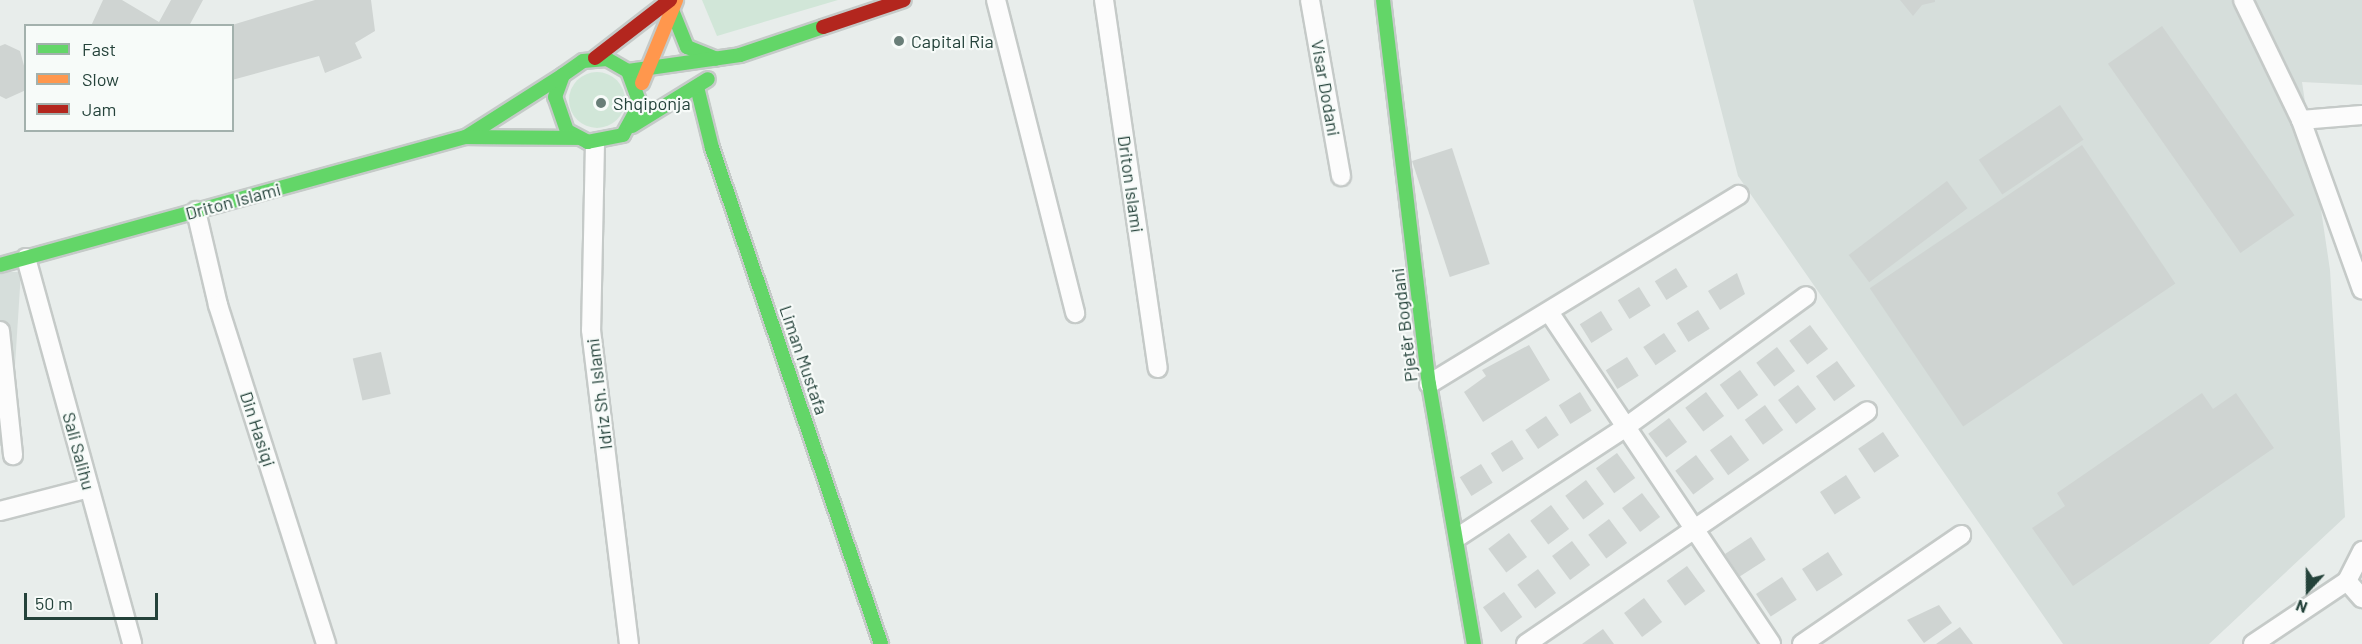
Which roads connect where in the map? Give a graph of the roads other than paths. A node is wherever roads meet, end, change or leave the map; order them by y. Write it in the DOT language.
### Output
graph roads {
  1 [pos="904,0"];
  2 [pos="996,0"];
  3 [pos="1104,0"];
  4 [pos="1310,0"];
  5 [pos="1383,0"];
  6 [pos="2243,0"];
  7 [pos="673,3"];
  8 [pos="740,55"];
  9 [pos="595,58"];
  10 [pos="716,59"];
  11 [pos="647,70"];
  12 [pos="628,71"];
  13 [pos="563,75"];
  14 [pos="697,87"];
  15 [pos="639,92"];
  16 [pos="2362,115"];
  17 [pos="2301,120"];
  18 [pos="632,126"];
  19 [pos="466,137"];
  20 [pos="577,138"];
  21 [pos="595,143"];
  22 [pos="1341,176"];
  23 [pos="1739,195"];
  24 [pos="196,211"];
  25 [pos="26,258"];
  26 [pos="0,265"];
  27 [pos="2362,290"];
  28 [pos="1806,296"];
  29 [pos="1549,312"];
  30 [pos="1075,313"];
  31 [pos="0,331"];
  32 [pos="1158,368"];
  33 [pos="1429,384"];
  34 [pos="3,390"];
  35 [pos="1868,411"];
  36 [pos="1623,429"];
  37 [pos="13,455"];
  38 [pos="89,488"];
  39 [pos="0,512"];
  40 [pos="1692,533"];
  41 [pos="1961,535"];
  42 [pos="1458,537"];
  43 [pos="2362,551"];
  44 [pos="2347,581"];
  45 [pos="2362,598"];
  46 [pos="2263,641"];
  47 [pos="132,644"];
  48 [pos="326,644"];
  49 [pos="629,644"];
  50 [pos="881,644"];
  51 [pos="1474,644"];
  52 [pos="1526,644"];
  53 [pos="1771,644"];
  54 [pos="1802,644"];
  1 -- 8 [label="street"];
  2 -- 30 [label="street"];
  3 -- 32 [label="street, Driton Islami"];
  4 -- 22 [label="street, Visar Dodani"];
  5 -- 33 [label="street, Pjetër Bogdani"];
  6 -- 17 [label="street"];
  7 -- 9 [label="street, Driton Islami"];
  7 -- 10 [label="street"];
  7 -- 11 [label="street"];
  8 -- 10 [label="street"];
  8 -- 14 [label="street"];
  9 -- 12 [label="street"];
  9 -- 13 [label="street, Driton Islami"];
  10 -- 11 [label="street"];
  11 -- 12 [label="street"];
  11 -- 15 [label="street"];
  12 -- 15 [label="street"];
  13 -- 19 [label="street, Driton Islami"];
  13 -- 20 [label="street"];
  14 -- 18 [label="street"];
  14 -- 50 [label="street, Liman Mustafa"];
  15 -- 18 [label="street"];
  16 -- 17 [label="street"];
  17 -- 27 [label="street"];
  18 -- 21 [label="street"];
  19 -- 20 [label="street, Driton Islami"];
  19 -- 24 [label="street, Driton Islami"];
  20 -- 21 [label="street, Driton Islami"];
  21 -- 49 [label="street, Idriz Sh. Islami"];
  23 -- 29 [label="street"];
  24 -- 25 [label="street, Driton Islami"];
  24 -- 48 [label="street, Din Hasiqi"];
  25 -- 26 [label="street, Driton Islami"];
  25 -- 38 [label="street, Sali Salihu"];
  28 -- 36 [label="street"];
  29 -- 33 [label="street"];
  29 -- 36 [label="street"];
  31 -- 34 [label="street"];
  33 -- 42 [label="street, Pjetër Bogdani"];
  34 -- 37 [label="street"];
  35 -- 40 [label="street"];
  36 -- 40 [label="street"];
  36 -- 42 [label="street"];
  38 -- 39 [label="street"];
  38 -- 47 [label="street, Sali Salihu"];
  40 -- 52 [label="street"];
  40 -- 53 [label="street"];
  41 -- 54 [label="street"];
  42 -- 51 [label="street, Pjetër Bogdani"];
  43 -- 44 [label="street"];
  44 -- 45 [label="street"];
  44 -- 46 [label="street"];
}
